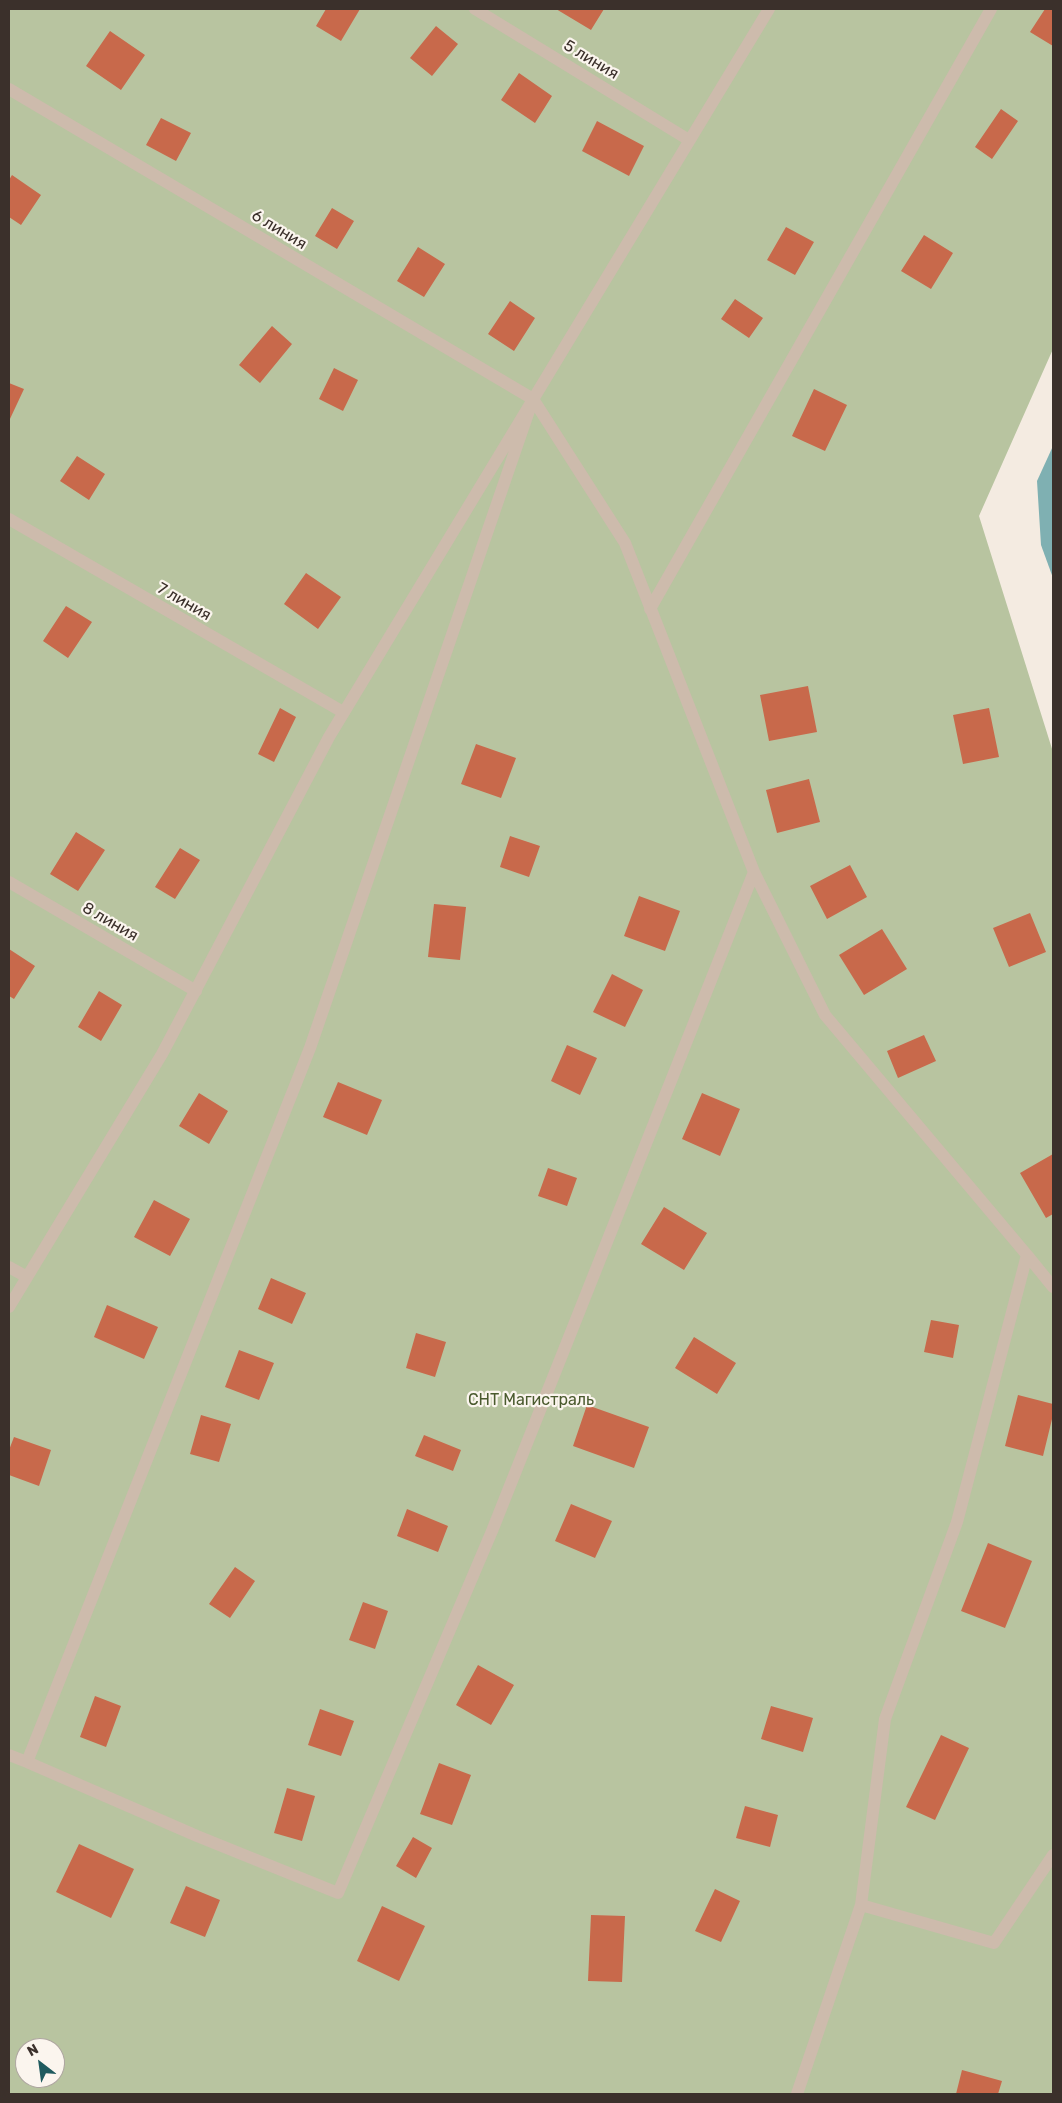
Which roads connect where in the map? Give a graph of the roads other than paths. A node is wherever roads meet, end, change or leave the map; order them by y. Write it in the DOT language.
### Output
graph roads {
  1 [pos="475,9"];
  2 [pos="769,9"];
  3 [pos="992,9"];
  4 [pos="9,89"];
  5 [pos="689,140"];
  6 [pos="533,399"];
  7 [pos="9,519"];
  8 [pos="650,609"];
  9 [pos="343,712"];
  10 [pos="754,872"];
  11 [pos="9,882"];
  12 [pos="196,991"];
  13 [pos="1027,1255"];
  14 [pos="9,1267"];
  15 [pos="27,1278"];
  16 [pos="1053,1287"];
  17 [pos="9,1307"];
  18 [pos="9,1755"];
  19 [pos="27,1762"];
  20 [pos="1053,1855"];
  21 [pos="861,1905"];
  22 [pos="797,2094"];
  1 -- 5 [label="lane, 5 линия"];
  2 -- 5 [label="lane"];
  3 -- 8 [label="lane"];
  4 -- 6 [label="lane, 6 линия"];
  5 -- 6 [label="lane"];
  6 -- 8 [label="lane"];
  6 -- 9 [label="lane"];
  6 -- 19 [label="lane"];
  7 -- 9 [label="lane, 7 линия"];
  8 -- 10 [label="lane"];
  9 -- 12 [label="lane"];
  10 -- 13 [label="lane"];
  10 -- 19 [label="lane"];
  11 -- 12 [label="lane, 8 линия"];
  12 -- 15 [label="lane"];
  13 -- 16 [label="lane"];
  13 -- 21 [label="lane"];
  14 -- 15 [label="lane"];
  15 -- 17 [label="lane"];
  18 -- 19 [label="lane"];
  20 -- 21 [label="lane"];
  21 -- 22 [label="lane"];
}
